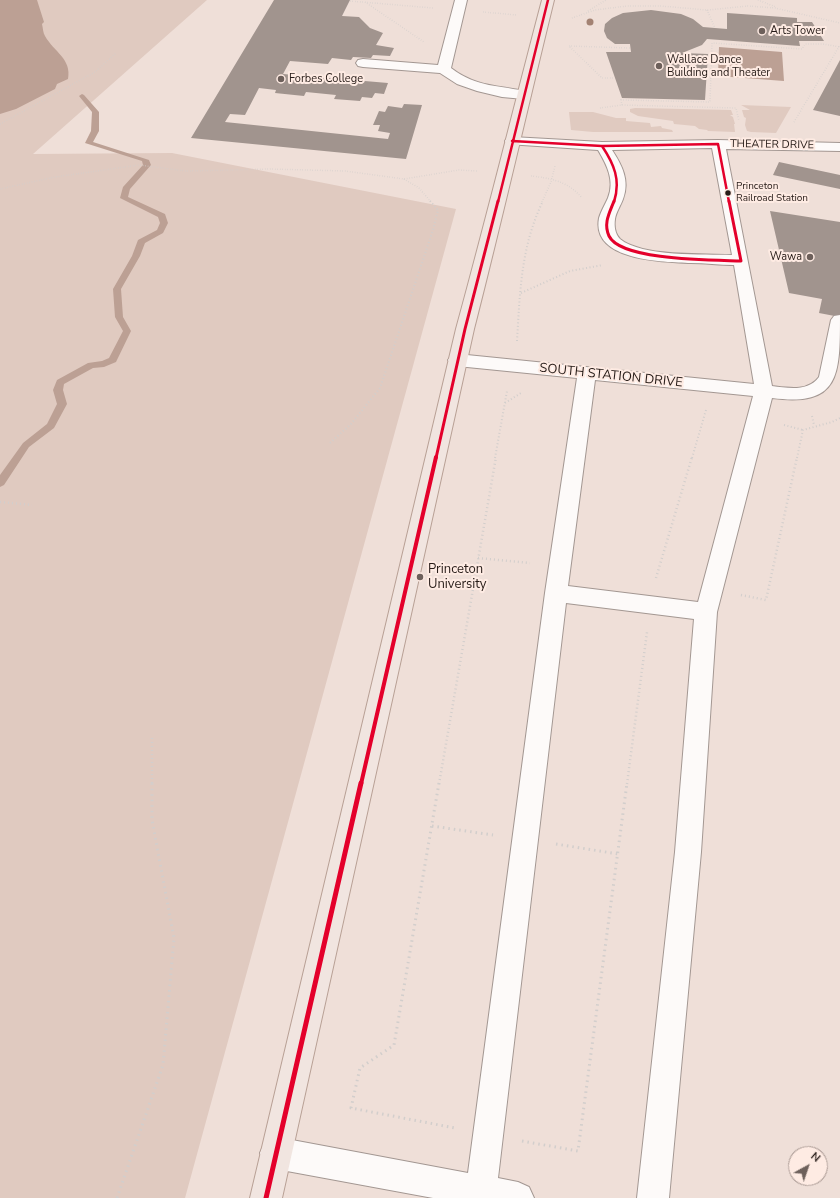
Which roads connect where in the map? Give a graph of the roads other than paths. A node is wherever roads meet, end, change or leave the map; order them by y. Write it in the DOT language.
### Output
graph roads {
  1 [pos="461,0"];
  2 [pos="548,0"];
  3 [pos="445,63"];
  4 [pos="363,64"];
  5 [pos="524,95"];
  6 [pos="512,141"];
  7 [pos="718,144"];
  8 [pos="602,146"];
  9 [pos="840,147"];
  10 [pos="741,261"];
  11 [pos="840,320"];
  12 [pos="457,360"];
  13 [pos="587,373"];
  14 [pos="764,392"];
  15 [pos="556,593"];
  16 [pos="706,612"];
  17 [pos="276,1154"];
  18 [pos="480,1191"];
  19 [pos="266,1198"];
  20 [pos="518,1198"];
  21 [pos="653,1198"];
  1 -- 3 [label="street"];
  2 -- 5 [label="main road"];
  3 -- 4 [label="street"];
  3 -- 5 [label="street"];
  5 -- 6 [label="main road"];
  6 -- 8 [label="street, THEATER DRIVE"];
  6 -- 12 [label="main road"];
  7 -- 8 [label="street, THEATER DRIVE"];
  7 -- 9 [label="street, THEATER DRIVE"];
  7 -- 10 [label="street"];
  8 -- 10 [label="street"];
  10 -- 14 [label="street"];
  11 -- 14 [label="street, SOUTH STATION DRIVE"];
  12 -- 13 [label="street, SOUTH STATION DRIVE"];
  12 -- 17 [label="main road"];
  13 -- 14 [label="street, SOUTH STATION DRIVE"];
  13 -- 15 [label="street"];
  14 -- 16 [label="street"];
  15 -- 16 [label="street"];
  15 -- 18 [label="street"];
  16 -- 21 [label="street"];
  17 -- 18 [label="street"];
  17 -- 19 [label="main road"];
  18 -- 20 [label="street"];
}
